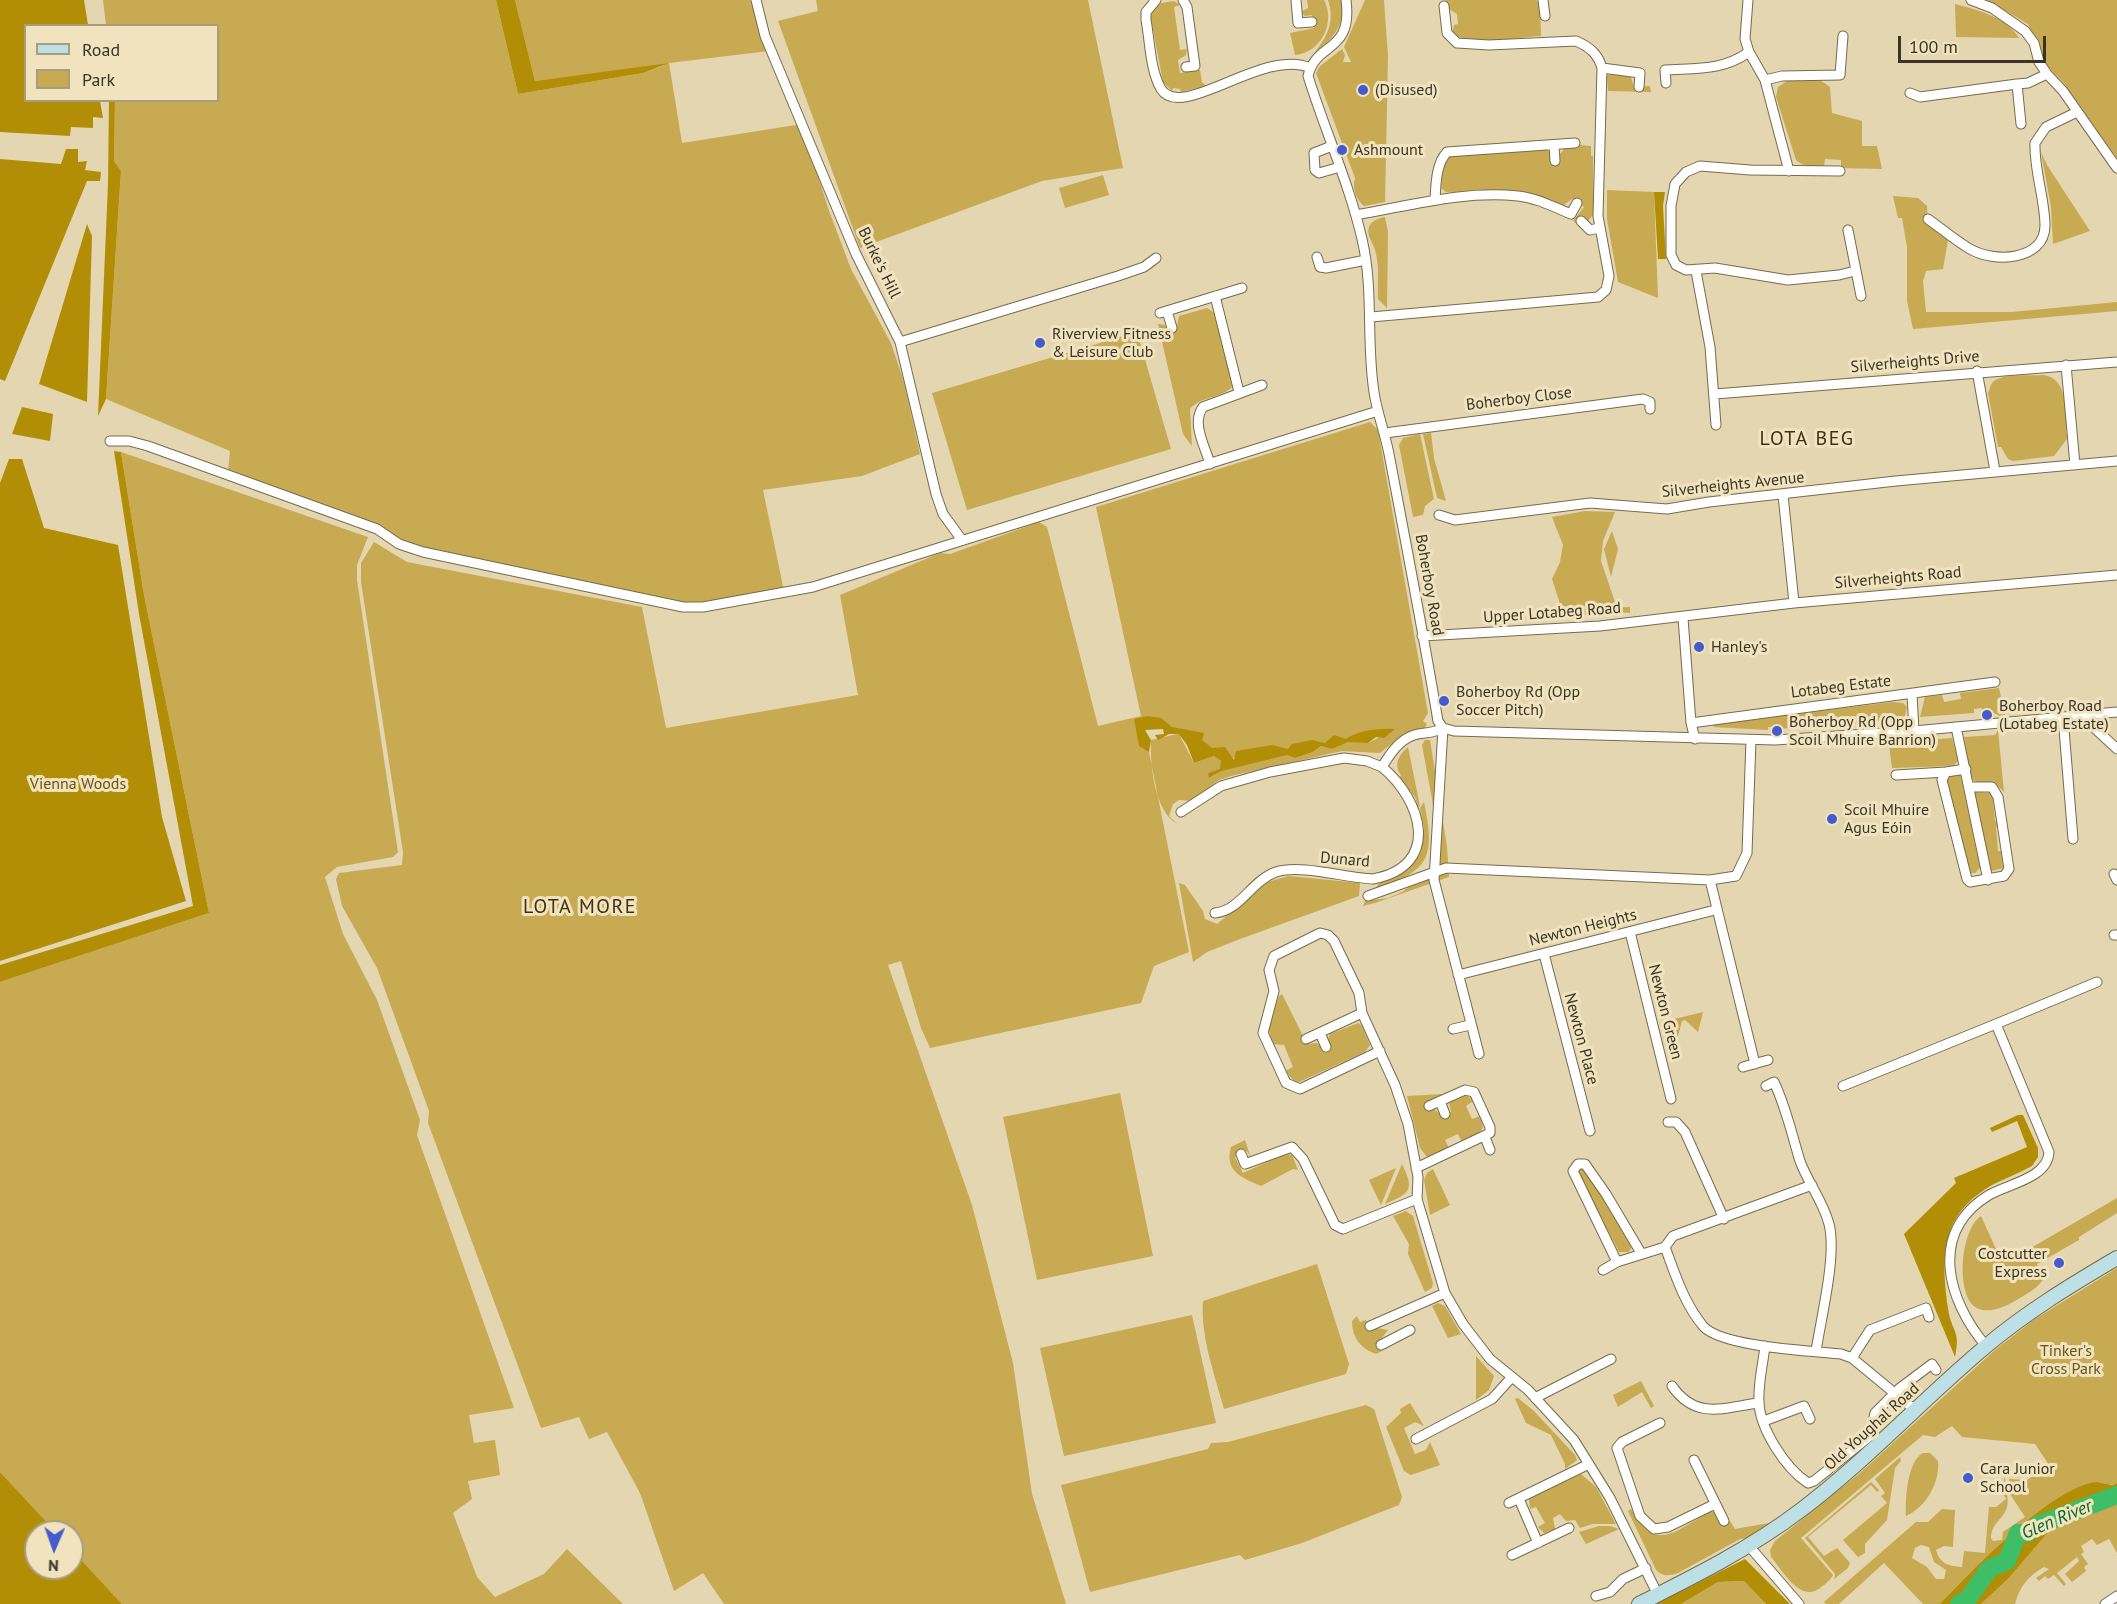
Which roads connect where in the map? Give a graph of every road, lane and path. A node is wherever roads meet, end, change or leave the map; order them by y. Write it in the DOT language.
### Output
graph roads {
  1 [pos="756,0"];
  2 [pos="1156,0"];
  3 [pos="1183,0"];
  4 [pos="1296,0"];
  5 [pos="1346,0"];
  6 [pos="1543,0"];
  7 [pos="1748,0"];
  8 [pos="1971,0"];
  9 [pos="1444,6"];
  10 [pos="1545,16"];
  11 [pos="1446,18"];
  12 [pos="1457,18"];
  13 [pos="1312,22"];
  14 [pos="1843,36"];
  15 [pos="1749,52"];
  16 [pos="1186,67"];
  17 [pos="1310,68"];
  18 [pos="1602,68"];
  19 [pos="2046,74"];
  20 [pos="1765,80"];
  21 [pos="1666,83"];
  22 [pos="2017,84"];
  23 [pos="1639,87"];
  24 [pos="1910,93"];
  25 [pos="2078,112"];
  26 [pos="2021,124"];
  27 [pos="1575,142"];
  28 [pos="1554,145"];
  29 [pos="1332,146"];
  30 [pos="1555,160"];
  31 [pos="1340,167"];
  32 [pos="2117,168"];
  33 [pos="1789,171"];
  34 [pos="1840,171"];
  35 [pos="1435,200"];
  36 [pos="1577,203"];
  37 [pos="1356,215"];
  38 [pos="1928,219"];
  39 [pos="1581,221"];
  40 [pos="1599,228"];
  41 [pos="1848,230"];
  42 [pos="1317,257"];
  43 [pos="1156,258"];
  44 [pos="1366,260"];
  45 [pos="1696,271"];
  46 [pos="1855,271"];
  47 [pos="1242,288"];
  48 [pos="1215,296"];
  49 [pos="1861,296"];
  50 [pos="1371,317"];
  51 [pos="1172,327"];
  52 [pos="900,342"];
  53 [pos="2117,362"];
  54 [pos="2067,365"];
  55 [pos="1977,371"];
  56 [pos="1260,385"];
  57 [pos="1239,392"];
  58 [pos="1715,394"];
  59 [pos="1650,409"];
  60 [pos="1378,411"];
  61 [pos="1716,425"];
  62 [pos="1385,434"];
  63 [pos="110,441"];
  64 [pos="2117,461"];
  65 [pos="1210,464"];
  66 [pos="2075,465"];
  67 [pos="1995,471"];
  68 [pos="1783,495"];
  69 [pos="1439,515"];
  70 [pos="962,540"];
  71 [pos="2117,575"];
  72 [pos="1794,603"];
  73 [pos="1683,618"];
  74 [pos="1422,636"];
  75 [pos="1995,682"];
  76 [pos="1912,694"];
  77 [pos="2117,712"];
  78 [pos="2087,715"];
  79 [pos="2063,717"];
  80 [pos="1691,723"];
  81 [pos="1956,727"];
  82 [pos="1443,728"];
  83 [pos="1914,731"];
  84 [pos="1695,738"];
  85 [pos="1751,740"];
  86 [pos="2117,749"];
  87 [pos="1382,767"];
  88 [pos="1966,769"];
  89 [pos="1946,772"];
  90 [pos="1896,775"];
  91 [pos="1970,787"];
  92 [pos="1181,812"];
  93 [pos="2073,839"];
  94 [pos="1435,872"];
  95 [pos="1710,880"];
  96 [pos="1988,880"];
  97 [pos="1368,896"];
  98 [pos="1715,910"];
  99 [pos="1215,913"];
  100 [pos="1630,932"];
  101 [pos="1544,954"];
  102 [pos="1458,975"];
  103 [pos="2097,982"];
  104 [pos="1369,988"];
  105 [pos="1359,993"];
  106 [pos="1362,1013"];
  107 [pos="1996,1024"];
  108 [pos="1470,1025"];
  109 [pos="1454,1029"];
  110 [pos="1320,1033"];
  111 [pos="1306,1039"];
  112 [pos="1326,1047"];
  113 [pos="1380,1051"];
  114 [pos="1479,1054"];
  115 [pos="1768,1060"];
  116 [pos="1755,1064"];
  117 [pos="1743,1067"];
  118 [pos="1766,1086"];
  119 [pos="1843,1086"];
  120 [pos="1671,1099"];
  121 [pos="1440,1101"];
  122 [pos="1430,1106"];
  123 [pos="1445,1114"];
  124 [pos="1674,1120"];
  125 [pos="1590,1131"];
  126 [pos="1485,1137"];
  127 [pos="1490,1150"];
  128 [pos="1241,1154"];
  129 [pos="1416,1168"];
  130 [pos="1812,1185"];
  131 [pos="1417,1199"];
  132 [pos="1724,1220"];
  133 [pos="1665,1247"];
  134 [pos="1641,1253"];
  135 [pos="2117,1258"];
  136 [pos="1617,1262"];
  137 [pos="1603,1270"];
  138 [pos="1445,1293"];
  139 [pos="1929,1317"];
  140 [pos="1386,1319"];
  141 [pos="1370,1326"];
  142 [pos="1410,1330"];
  143 [pos="1394,1338"];
  144 [pos="1381,1345"];
  145 [pos="1765,1346"];
  146 [pos="1986,1346"];
  147 [pos="1816,1352"];
  148 [pos="1605,1358"];
  149 [pos="1852,1358"];
  150 [pos="1936,1370"];
  151 [pos="1512,1377"];
  152 [pos="1672,1386"];
  153 [pos="1896,1393"];
  154 [pos="1535,1398"];
  155 [pos="1758,1403"];
  156 [pos="1915,1410"];
  157 [pos="1810,1419"];
  158 [pos="1764,1421"];
  159 [pos="1660,1424"];
  160 [pos="1416,1439"];
  161 [pos="1694,1460"];
  162 [pos="1589,1464"];
  163 [pos="1620,1494"];
  164 [pos="1519,1499"];
  165 [pos="1509,1503"];
  166 [pos="1715,1504"];
  167 [pos="1558,1520"];
  168 [pos="1724,1521"];
  169 [pos="1538,1543"];
  170 [pos="1749,1546"];
  171 [pos="1512,1555"];
  172 [pos="1646,1568"];
  173 [pos="1658,1595"];
  174 [pos="1596,1596"];
  175 [pos="2117,1596"];
  176 [pos="1639,1604"];
  177 [pos="1799,1604"];
  178 [pos="2105,1604"];
  1 -- 52 [label="street, Burke's Hill"];
  2 -- 17 [label="street"];
  3 -- 16 [label="street"];
  4 -- 13 [label="street"];
  5 -- 17 [label="street"];
  6 -- 10 [label="street"];
  7 -- 15 [label="street"];
  8 -- 19 [label="street"];
  9 -- 11 [label="street"];
  11 -- 12 [label="street"];
  11 -- 18 [label="street"];
  14 -- 20 [label="street"];
  15 -- 20 [label="street"];
  15 -- 21 [label="street"];
  17 -- 29 [label="street"];
  18 -- 23 [label="street"];
  18 -- 40 [label="street"];
  19 -- 22 [label="street"];
  19 -- 25 [label="street"];
  20 -- 33 [label="street"];
  22 -- 24 [label="street"];
  22 -- 26 [label="street"];
  25 -- 32 [label="street"];
  25 -- 38 [label="street"];
  27 -- 28 [label="street"];
  28 -- 30 [label="street"];
  28 -- 35 [label="street"];
  29 -- 31 [label="street"];
  29 -- 31 [label="street"];
  31 -- 37 [label="street"];
  33 -- 34 [label="street"];
  33 -- 45 [label="street"];
  35 -- 36 [label="street"];
  35 -- 37 [label="street"];
  37 -- 44 [label="street"];
  39 -- 40 [label="street"];
  40 -- 50 [label="street"];
  41 -- 46 [label="street"];
  42 -- 44 [label="street"];
  43 -- 52 [label="street"];
  44 -- 50 [label="street"];
  45 -- 46 [label="street"];
  45 -- 58 [label="street"];
  46 -- 49 [label="street"];
  47 -- 48 [label="street"];
  48 -- 51 [label="street"];
  48 -- 57 [label="street"];
  50 -- 60 [label="street"];
  52 -- 70 [label="street, Burke's Hill"];
  53 -- 54 [label="street, Silverheights Drive"];
  54 -- 55 [label="street, Silverheights Drive"];
  54 -- 66 [label="street"];
  55 -- 58 [label="street, Silverheights Drive"];
  55 -- 67 [label="street"];
  56 -- 57 [label="street"];
  57 -- 65 [label="street"];
  58 -- 61 [label="street"];
  59 -- 62 [label="street, Boherboy Close"];
  60 -- 62 [label="street, Boherboy Road"];
  60 -- 65 [label="street"];
  62 -- 74 [label="street, Boherboy Road"];
  63 -- 70 [label="street"];
  64 -- 66 [label="street, Silverheights Avenue"];
  65 -- 70 [label="street"];
  66 -- 67 [label="street, Silverheights Avenue"];
  67 -- 68 [label="street, Silverheights Avenue"];
  68 -- 69 [label="street, Silverheights Avenue"];
  68 -- 72 [label="street"];
  71 -- 72 [label="street, Silverheights Road"];
  72 -- 73 [label="street, Silverheights Road"];
  73 -- 74 [label="street, Upper Lotabeg Road"];
  73 -- 80 [label="street"];
  74 -- 82 [label="street, Boherboy Road"];
  75 -- 76 [label="street, Lotabeg Estate"];
  76 -- 80 [label="street, Lotabeg Estate"];
  76 -- 83 [label="street"];
  77 -- 78 [label="street"];
  78 -- 79 [label="street"];
  78 -- 86 [label="street"];
  79 -- 81 [label="street"];
  79 -- 93 [label="street"];
  80 -- 84 [label="street"];
  81 -- 83 [label="street"];
  81 -- 88 [label="street"];
  82 -- 84 [label="street"];
  82 -- 87 [label="street"];
  82 -- 94 [label="street"];
  83 -- 85 [label="street"];
  84 -- 85 [label="street"];
  85 -- 95 [label="street"];
  87 -- 92 [label="street"];
  87 -- 99 [label="street, Dunard"];
  88 -- 89 [label="street"];
  88 -- 91 [label="street"];
  89 -- 90 [label="street"];
  89 -- 96 [label="street"];
  91 -- 96 [label="street"];
  91 -- 96 [label="street"];
  94 -- 95 [label="street"];
  94 -- 97 [label="street"];
  94 -- 102 [label="street"];
  95 -- 98 [label="street"];
  98 -- 100 [label="street, Newton Heights"];
  98 -- 116 [label="street"];
  100 -- 101 [label="street, Newton Heights"];
  100 -- 120 [label="street, Newton Green"];
  101 -- 102 [label="street, Newton Heights"];
  101 -- 125 [label="street, Newton Place"];
  102 -- 108 [label="street"];
  103 -- 107 [label="street"];
  104 -- 105 [label="street"];
  105 -- 106 [label="street"];
  105 -- 113 [label="street"];
  106 -- 110 [label="street"];
  106 -- 113 [label="street"];
  107 -- 119 [label="street"];
  107 -- 146 [label="street"];
  108 -- 109 [label="street"];
  108 -- 114 [label="street"];
  110 -- 111 [label="street"];
  110 -- 112 [label="street"];
  113 -- 129 [label="street"];
  115 -- 116 [label="street"];
  116 -- 117 [label="street"];
  118 -- 130 [label="street"];
  121 -- 122 [label="street"];
  121 -- 123 [label="street"];
  121 -- 126 [label="street"];
  124 -- 132 [label="street"];
  126 -- 127 [label="street"];
  126 -- 129 [label="street"];
  128 -- 131 [label="street"];
  129 -- 131 [label="street"];
  130 -- 132 [label="street"];
  130 -- 147 [label="street"];
  131 -- 138 [label="street"];
  132 -- 133 [label="street"];
  133 -- 134 [label="street"];
  133 -- 145 [label="street"];
  134 -- 136 [label="street"];
  134 -- 136 [label="street"];
  135 -- 146 [label="main road, Old Youghal Road"];
  136 -- 137 [label="street"];
  138 -- 140 [label="street"];
  138 -- 151 [label="street"];
  139 -- 149 [label="street"];
  140 -- 141 [label="street"];
  140 -- 143 [label="street"];
  142 -- 143 [label="street"];
  143 -- 144 [label="street"];
  145 -- 147 [label="street"];
  145 -- 155 [label="street"];
  146 -- 156 [label="main road, Old Youghal Road"];
  147 -- 149 [label="street"];
  148 -- 154 [label="street"];
  149 -- 153 [label="street"];
  150 -- 153 [label="street"];
  151 -- 154 [label="street"];
  151 -- 160 [label="street"];
  152 -- 155 [label="street"];
  153 -- 156 [label="street"];
  153 -- 158 [label="street"];
  154 -- 162 [label="street"];
  155 -- 158 [label="street"];
  156 -- 170 [label="main road, Old Youghal Road"];
  157 -- 158 [label="street"];
  159 -- 163 [label="street"];
  161 -- 166 [label="street"];
  162 -- 163 [label="street"];
  162 -- 164 [label="street"];
  163 -- 166 [label="street"];
  163 -- 172 [label="street"];
  164 -- 165 [label="street"];
  164 -- 169 [label="street"];
  166 -- 168 [label="street"];
  167 -- 169 [label="street"];
  169 -- 171 [label="street"];
  170 -- 173 [label="main road, Old Youghal Road"];
  170 -- 177 [label="street"];
  172 -- 173 [label="street"];
  172 -- 174 [label="street"];
  173 -- 176 [label="main road, Old Youghal Road"];
  175 -- 178 [label="street"];
}
